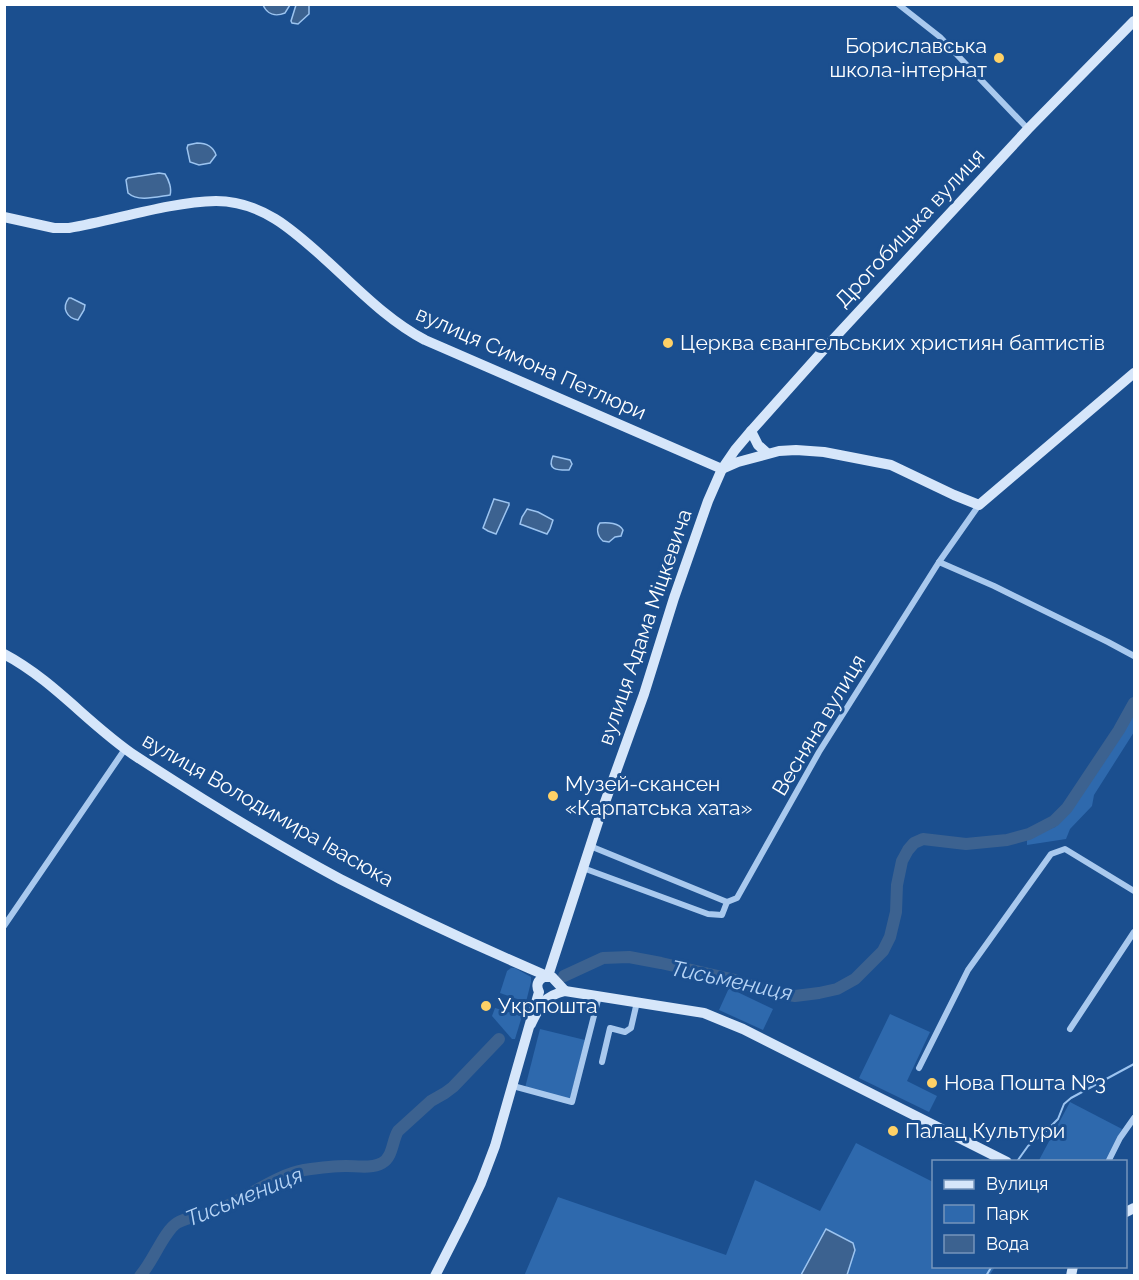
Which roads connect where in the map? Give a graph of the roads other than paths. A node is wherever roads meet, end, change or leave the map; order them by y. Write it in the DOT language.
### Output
graph roads {
  1 [pos="898,4"];
  2 [pos="1134,21"];
  3 [pos="1028,129"];
  4 [pos="4,217"];
  5 [pos="1134,373"];
  6 [pos="751,431"];
  7 [pos="767,453"];
  8 [pos="722,469"];
  9 [pos="979,505"];
  10 [pos="939,562"];
  11 [pos="4,654"];
  12 [pos="1134,657"];
  13 [pos="125,749"];
  14 [pos="591,846"];
  15 [pos="584,868"];
  16 [pos="1134,891"];
  17 [pos="727,902"];
  18 [pos="4,926"];
  19 [pos="1134,932"];
  20 [pos="547,980"];
  21 [pos="566,991"];
  22 [pos="552,995"];
  23 [pos="599,996"];
  24 [pos="637,1002"];
  25 [pos="531,1024"];
  26 [pos="1071,1029"];
  27 [pos="602,1062"];
  28 [pos="919,1068"];
  29 [pos="513,1086"];
  30 [pos="1134,1118"];
  31 [pos="1005,1160"];
  32 [pos="1109,1160"];
  33 [pos="435,1275"];
  1 -- 3 [label="street"];
  2 -- 3 [label="main road, Дрогобицька вулиця"];
  3 -- 6 [label="main road, Дрогобицька вулиця"];
  4 -- 8 [label="main road, вулиця Симона Петлюри"];
  5 -- 9 [label="main road"];
  6 -- 7 [label="main road"];
  6 -- 8 [label="main road, Дрогобицька вулиця"];
  7 -- 8 [label="main road"];
  7 -- 9 [label="main road"];
  8 -- 14 [label="main road, вулиця Адама Міцкевича"];
  9 -- 10 [label="street, Весняна вулиця"];
  10 -- 12 [label="street"];
  10 -- 17 [label="street, Весняна вулиця"];
  11 -- 13 [label="main road, вулиця Володимира Івасюка"];
  13 -- 18 [label="street"];
  13 -- 20 [label="main road, вулиця Володимира Івасюка"];
  14 -- 15 [label="main road, вулиця Адама Міцкевича"];
  14 -- 17 [label="street"];
  15 -- 17 [label="street, Весняна вулиця"];
  15 -- 20 [label="main road, вулиця Адама Міцкевича"];
  16 -- 28 [label="street"];
  19 -- 26 [label="street"];
  20 -- 21 [label="main road"];
  20 -- 22 [label="main road"];
  20 -- 25 [label="main road, вулиця Адама Міцкевича"];
  21 -- 22 [label="main road"];
  21 -- 23 [label="main road"];
  22 -- 25 [label="main road"];
  23 -- 24 [label="main road"];
  23 -- 29 [label="street"];
  24 -- 27 [label="street"];
  24 -- 31 [label="main road"];
  25 -- 29 [label="main road, вулиця Адама Міцкевича"];
  29 -- 33 [label="main road, вулиця Адама Міцкевича"];
  30 -- 32 [label="street"];
}
